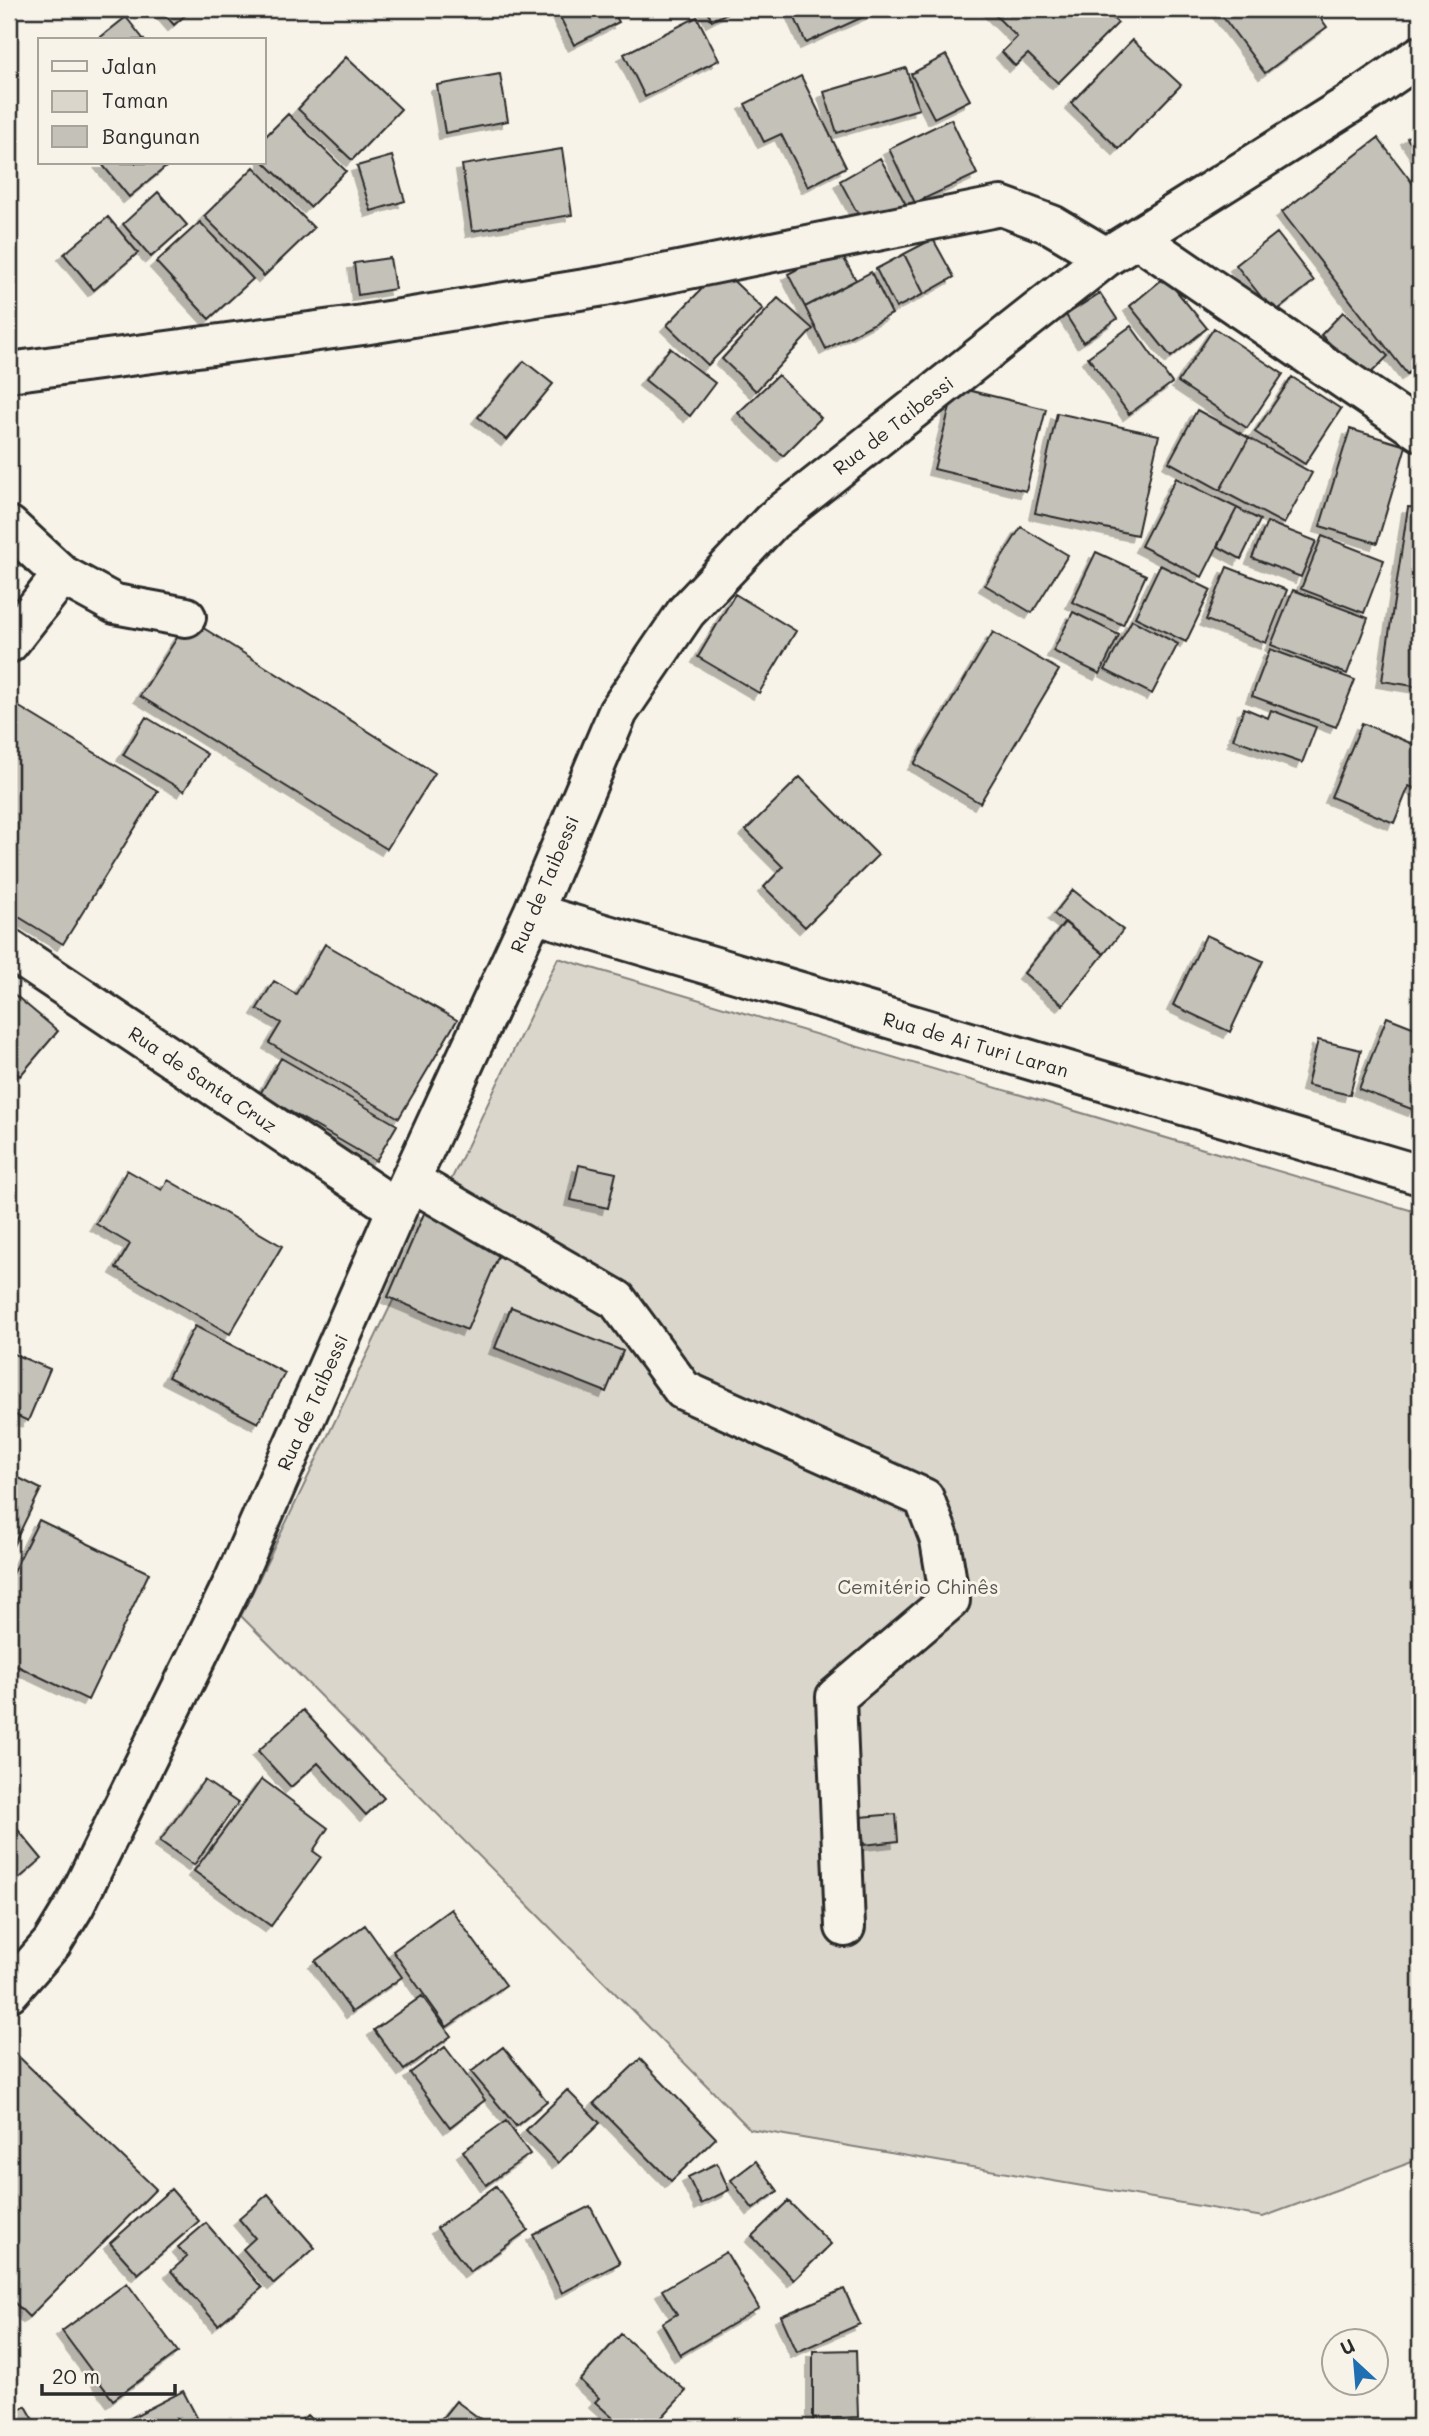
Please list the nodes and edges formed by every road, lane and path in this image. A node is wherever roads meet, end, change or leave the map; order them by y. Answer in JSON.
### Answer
{"nodes":[{"id":1,"x":1420,"y":56,"type":"edge"},
{"id":2,"x":1121,"y":247,"type":"junction"},
{"id":3,"x":9,"y":372,"type":"edge"},
{"id":4,"x":1420,"y":431,"type":"edge"},
{"id":5,"x":9,"y":526,"type":"edge"},
{"id":6,"x":62,"y":575,"type":"junction"},
{"id":7,"x":186,"y":618,"type":"dead end"},
{"id":8,"x":9,"y":643,"type":"edge"},
{"id":9,"x":533,"y":913,"type":"junction"},
{"id":10,"x":9,"y":949,"type":"edge"},
{"id":11,"x":1420,"y":1175,"type":"edge"},
{"id":12,"x":404,"y":1195,"type":"junction"},
{"id":13,"x":845,"y":1927,"type":"dead end"},
{"id":14,"x":9,"y":1992,"type":"edge"}],
"edges":[{"from":1,"to":2,"type":"street","name":"Rua de Taibessi"},
{"from":2,"to":3,"type":"street"},
{"from":2,"to":4,"type":"street"},
{"from":2,"to":9,"type":"street","name":"Rua de Taibessi"},
{"from":5,"to":6,"type":"street"},
{"from":6,"to":7,"type":"street"},
{"from":6,"to":8,"type":"street"},
{"from":9,"to":11,"type":"street","name":"Rua de Ai Turi Laran"},
{"from":9,"to":12,"type":"street","name":"Rua de Taibessi"},
{"from":10,"to":12,"type":"street","name":"Rua de Santa Cruz"},
{"from":12,"to":13,"type":"street","name":"Rua de Santa Cruz"},
{"from":12,"to":14,"type":"street","name":"Rua de Taibessi"}]}
